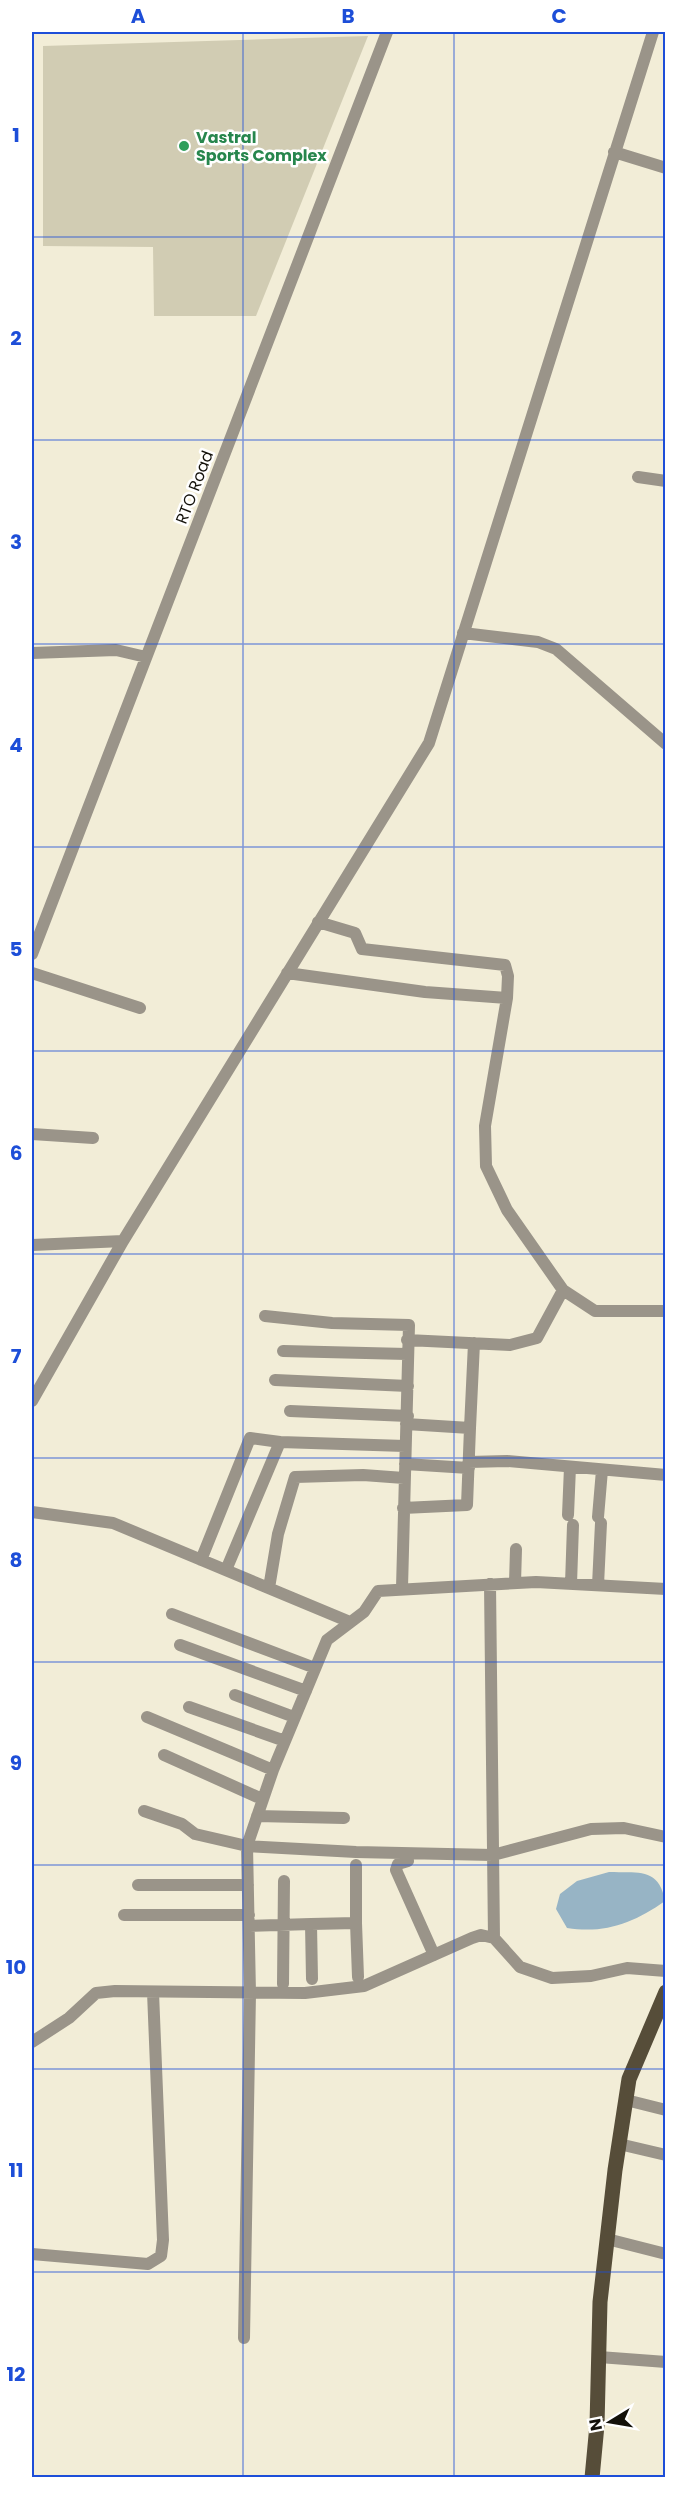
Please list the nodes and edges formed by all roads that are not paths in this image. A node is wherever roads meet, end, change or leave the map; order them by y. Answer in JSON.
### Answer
{"nodes":[{"id":1,"x":387,"y":32,"type":"edge"},
{"id":2,"x":653,"y":32,"type":"edge"},
{"id":3,"x":614,"y":152,"type":"junction"},
{"id":4,"x":666,"y":168,"type":"edge"},
{"id":5,"x":638,"y":477,"type":"dead end"},
{"id":6,"x":666,"y":481,"type":"edge"},
{"id":7,"x":463,"y":633,"type":"junction"},
{"id":8,"x":32,"y":653,"type":"edge"},
{"id":9,"x":146,"y":657,"type":"junction"},
{"id":10,"x":666,"y":744,"type":"edge"},
{"id":11,"x":318,"y":922,"type":"junction"},
{"id":12,"x":32,"y":954,"type":"edge"},
{"id":13,"x":32,"y":973,"type":"edge"},
{"id":14,"x":287,"y":973,"type":"junction"},
{"id":15,"x":507,"y":998,"type":"junction"},
{"id":16,"x":140,"y":1008,"type":"dead end"},
{"id":17,"x":32,"y":1134,"type":"edge"},
{"id":18,"x":93,"y":1138,"type":"dead end"},
{"id":19,"x":123,"y":1241,"type":"junction"},
{"id":20,"x":32,"y":1245,"type":"edge"},
{"id":21,"x":563,"y":1290,"type":"junction"},
{"id":22,"x":666,"y":1311,"type":"edge"},
{"id":23,"x":265,"y":1316,"type":"dead end"},
{"id":24,"x":407,"y":1340,"type":"junction"},
{"id":25,"x":474,"y":1343,"type":"junction"},
{"id":26,"x":283,"y":1351,"type":"dead end"},
{"id":27,"x":407,"y":1354,"type":"junction"},
{"id":28,"x":38,"y":1379,"type":"edge"},
{"id":29,"x":275,"y":1380,"type":"dead end"},
{"id":30,"x":408,"y":1386,"type":"junction"},
{"id":31,"x":32,"y":1401,"type":"edge"},
{"id":32,"x":290,"y":1411,"type":"dead end"},
{"id":33,"x":407,"y":1420,"type":"junction"},
{"id":34,"x":470,"y":1428,"type":"junction"},
{"id":35,"x":280,"y":1442,"type":"junction"},
{"id":36,"x":405,"y":1446,"type":"junction"},
{"id":37,"x":405,"y":1464,"type":"junction"},
{"id":38,"x":469,"y":1465,"type":"junction"},
{"id":39,"x":570,"y":1467,"type":"junction"},
{"id":40,"x":602,"y":1470,"type":"junction"},
{"id":41,"x":666,"y":1475,"type":"edge"},
{"id":42,"x":404,"y":1478,"type":"junction"},
{"id":43,"x":403,"y":1508,"type":"junction"},
{"id":44,"x":32,"y":1512,"type":"edge"},
{"id":45,"x":516,"y":1549,"type":"dead end"},
{"id":46,"x":201,"y":1560,"type":"junction"},
{"id":47,"x":226,"y":1570,"type":"junction"},
{"id":48,"x":515,"y":1583,"type":"junction"},
{"id":49,"x":490,"y":1584,"type":"junction"},
{"id":50,"x":571,"y":1584,"type":"junction"},
{"id":51,"x":598,"y":1585,"type":"junction"},
{"id":52,"x":269,"y":1588,"type":"junction"},
{"id":53,"x":402,"y":1588,"type":"junction"},
{"id":54,"x":666,"y":1589,"type":"edge"},
{"id":55,"x":172,"y":1614,"type":"dead end"},
{"id":56,"x":350,"y":1622,"type":"junction"},
{"id":57,"x":180,"y":1645,"type":"dead end"},
{"id":58,"x":315,"y":1668,"type":"junction"},
{"id":59,"x":306,"y":1691,"type":"junction"},
{"id":60,"x":235,"y":1695,"type":"dead end"},
{"id":61,"x":189,"y":1707,"type":"dead end"},
{"id":62,"x":147,"y":1717,"type":"dead end"},
{"id":63,"x":294,"y":1717,"type":"junction"},
{"id":64,"x":285,"y":1742,"type":"junction"},
{"id":65,"x":164,"y":1755,"type":"dead end"},
{"id":66,"x":273,"y":1770,"type":"junction"},
{"id":67,"x":262,"y":1799,"type":"junction"},
{"id":68,"x":144,"y":1811,"type":"dead end"},
{"id":69,"x":257,"y":1816,"type":"junction"},
{"id":70,"x":344,"y":1818,"type":"dead end"},
{"id":71,"x":666,"y":1837,"type":"edge"},
{"id":72,"x":247,"y":1846,"type":"junction"},
{"id":73,"x":493,"y":1855,"type":"junction"},
{"id":74,"x":408,"y":1861,"type":"dead end"},
{"id":75,"x":356,"y":1865,"type":"dead end"},
{"id":76,"x":284,"y":1881,"type":"dead end"},
{"id":77,"x":138,"y":1885,"type":"dead end"},
{"id":78,"x":248,"y":1885,"type":"junction"},
{"id":79,"x":124,"y":1915,"type":"dead end"},
{"id":80,"x":249,"y":1920,"type":"junction"},
{"id":81,"x":356,"y":1923,"type":"junction"},
{"id":82,"x":311,"y":1924,"type":"junction"},
{"id":83,"x":283,"y":1925,"type":"junction"},
{"id":84,"x":494,"y":1938,"type":"junction"},
{"id":85,"x":434,"y":1955,"type":"junction"},
{"id":86,"x":666,"y":1971,"type":"edge"},
{"id":87,"x":358,"y":1977,"type":"dead end"},
{"id":88,"x":312,"y":1979,"type":"dead end"},
{"id":89,"x":283,"y":1984,"type":"dead end"},
{"id":90,"x":153,"y":1992,"type":"junction"},
{"id":91,"x":666,"y":1992,"type":"edge"},
{"id":92,"x":250,"y":1993,"type":"junction"},
{"id":93,"x":32,"y":2042,"type":"edge"},
{"id":94,"x":626,"y":2100,"type":"junction"},
{"id":95,"x":666,"y":2110,"type":"edge"},
{"id":96,"x":619,"y":2145,"type":"junction"},
{"id":97,"x":666,"y":2155,"type":"edge"},
{"id":98,"x":607,"y":2239,"type":"junction"},
{"id":99,"x":32,"y":2254,"type":"edge"},
{"id":100,"x":666,"y":2254,"type":"edge"},
{"id":101,"x":243,"y":2338,"type":"dead end"},
{"id":102,"x":599,"y":2357,"type":"junction"},
{"id":103,"x":666,"y":2362,"type":"edge"},
{"id":104,"x":592,"y":2478,"type":"edge"}],
"edges":[{"from":1,"to":9,"type":"street","name":"RTO Road"},
{"from":2,"to":3,"type":"street"},
{"from":3,"to":4,"type":"street"},
{"from":3,"to":7,"type":"street"},
{"from":5,"to":6,"type":"street"},
{"from":7,"to":10,"type":"street"},
{"from":7,"to":11,"type":"street"},
{"from":8,"to":9,"type":"street"},
{"from":9,"to":12,"type":"street","name":"RTO Road"},
{"from":11,"to":14,"type":"street"},
{"from":11,"to":15,"type":"street"},
{"from":13,"to":16,"type":"street"},
{"from":14,"to":15,"type":"street"},
{"from":14,"to":19,"type":"street"},
{"from":15,"to":21,"type":"street"},
{"from":17,"to":18,"type":"street"},
{"from":19,"to":20,"type":"street"},
{"from":19,"to":28,"type":"street"},
{"from":21,"to":22,"type":"street"},
{"from":21,"to":25,"type":"street"},
{"from":23,"to":24,"type":"street"},
{"from":24,"to":25,"type":"street"},
{"from":24,"to":27,"type":"street"},
{"from":25,"to":34,"type":"street"},
{"from":26,"to":27,"type":"street"},
{"from":27,"to":30,"type":"street"},
{"from":28,"to":31,"type":"street"},
{"from":29,"to":30,"type":"street"},
{"from":30,"to":33,"type":"street"},
{"from":32,"to":33,"type":"street"},
{"from":33,"to":34,"type":"street"},
{"from":33,"to":36,"type":"street"},
{"from":34,"to":38,"type":"street"},
{"from":35,"to":36,"type":"street"},
{"from":35,"to":46,"type":"street"},
{"from":35,"to":47,"type":"street"},
{"from":36,"to":37,"type":"street"},
{"from":37,"to":38,"type":"street"},
{"from":37,"to":42,"type":"street"},
{"from":38,"to":39,"type":"street"},
{"from":38,"to":43,"type":"street"},
{"from":39,"to":40,"type":"street"},
{"from":39,"to":50,"type":"street"},
{"from":40,"to":41,"type":"street"},
{"from":40,"to":51,"type":"street"},
{"from":42,"to":43,"type":"street"},
{"from":42,"to":52,"type":"street"},
{"from":43,"to":53,"type":"street"},
{"from":44,"to":46,"type":"street"},
{"from":45,"to":48,"type":"street"},
{"from":46,"to":47,"type":"street"},
{"from":47,"to":52,"type":"street"},
{"from":48,"to":49,"type":"street"},
{"from":48,"to":50,"type":"street"},
{"from":49,"to":53,"type":"street"},
{"from":49,"to":73,"type":"street"},
{"from":50,"to":51,"type":"street"},
{"from":51,"to":54,"type":"street"},
{"from":52,"to":56,"type":"street"},
{"from":53,"to":56,"type":"street"},
{"from":55,"to":58,"type":"street"},
{"from":56,"to":58,"type":"street"},
{"from":57,"to":59,"type":"street"},
{"from":58,"to":59,"type":"street"},
{"from":59,"to":63,"type":"street"},
{"from":60,"to":63,"type":"street"},
{"from":61,"to":64,"type":"street"},
{"from":62,"to":66,"type":"street"},
{"from":63,"to":64,"type":"street"},
{"from":64,"to":66,"type":"street"},
{"from":65,"to":67,"type":"street"},
{"from":66,"to":67,"type":"street"},
{"from":67,"to":69,"type":"street"},
{"from":68,"to":72,"type":"street"},
{"from":69,"to":70,"type":"street"},
{"from":69,"to":72,"type":"street"},
{"from":71,"to":73,"type":"street"},
{"from":72,"to":73,"type":"street"},
{"from":72,"to":78,"type":"street"},
{"from":73,"to":84,"type":"street"},
{"from":74,"to":85,"type":"street"},
{"from":75,"to":81,"type":"street"},
{"from":76,"to":83,"type":"street"},
{"from":77,"to":78,"type":"street"},
{"from":78,"to":80,"type":"street"},
{"from":79,"to":80,"type":"street"},
{"from":80,"to":83,"type":"street"},
{"from":80,"to":92,"type":"street"},
{"from":81,"to":82,"type":"street"},
{"from":81,"to":87,"type":"street"},
{"from":82,"to":83,"type":"street"},
{"from":82,"to":88,"type":"street"},
{"from":83,"to":89,"type":"street"},
{"from":84,"to":85,"type":"street"},
{"from":84,"to":86,"type":"street"},
{"from":85,"to":92,"type":"street"},
{"from":90,"to":92,"type":"street"},
{"from":90,"to":93,"type":"street"},
{"from":90,"to":99,"type":"street"},
{"from":91,"to":94,"type":"main road"},
{"from":92,"to":101,"type":"street"},
{"from":94,"to":95,"type":"street"},
{"from":94,"to":96,"type":"main road"},
{"from":96,"to":97,"type":"street"},
{"from":96,"to":98,"type":"main road"},
{"from":98,"to":100,"type":"street"},
{"from":98,"to":102,"type":"main road"},
{"from":102,"to":103,"type":"street"},
{"from":102,"to":104,"type":"main road"}]}
